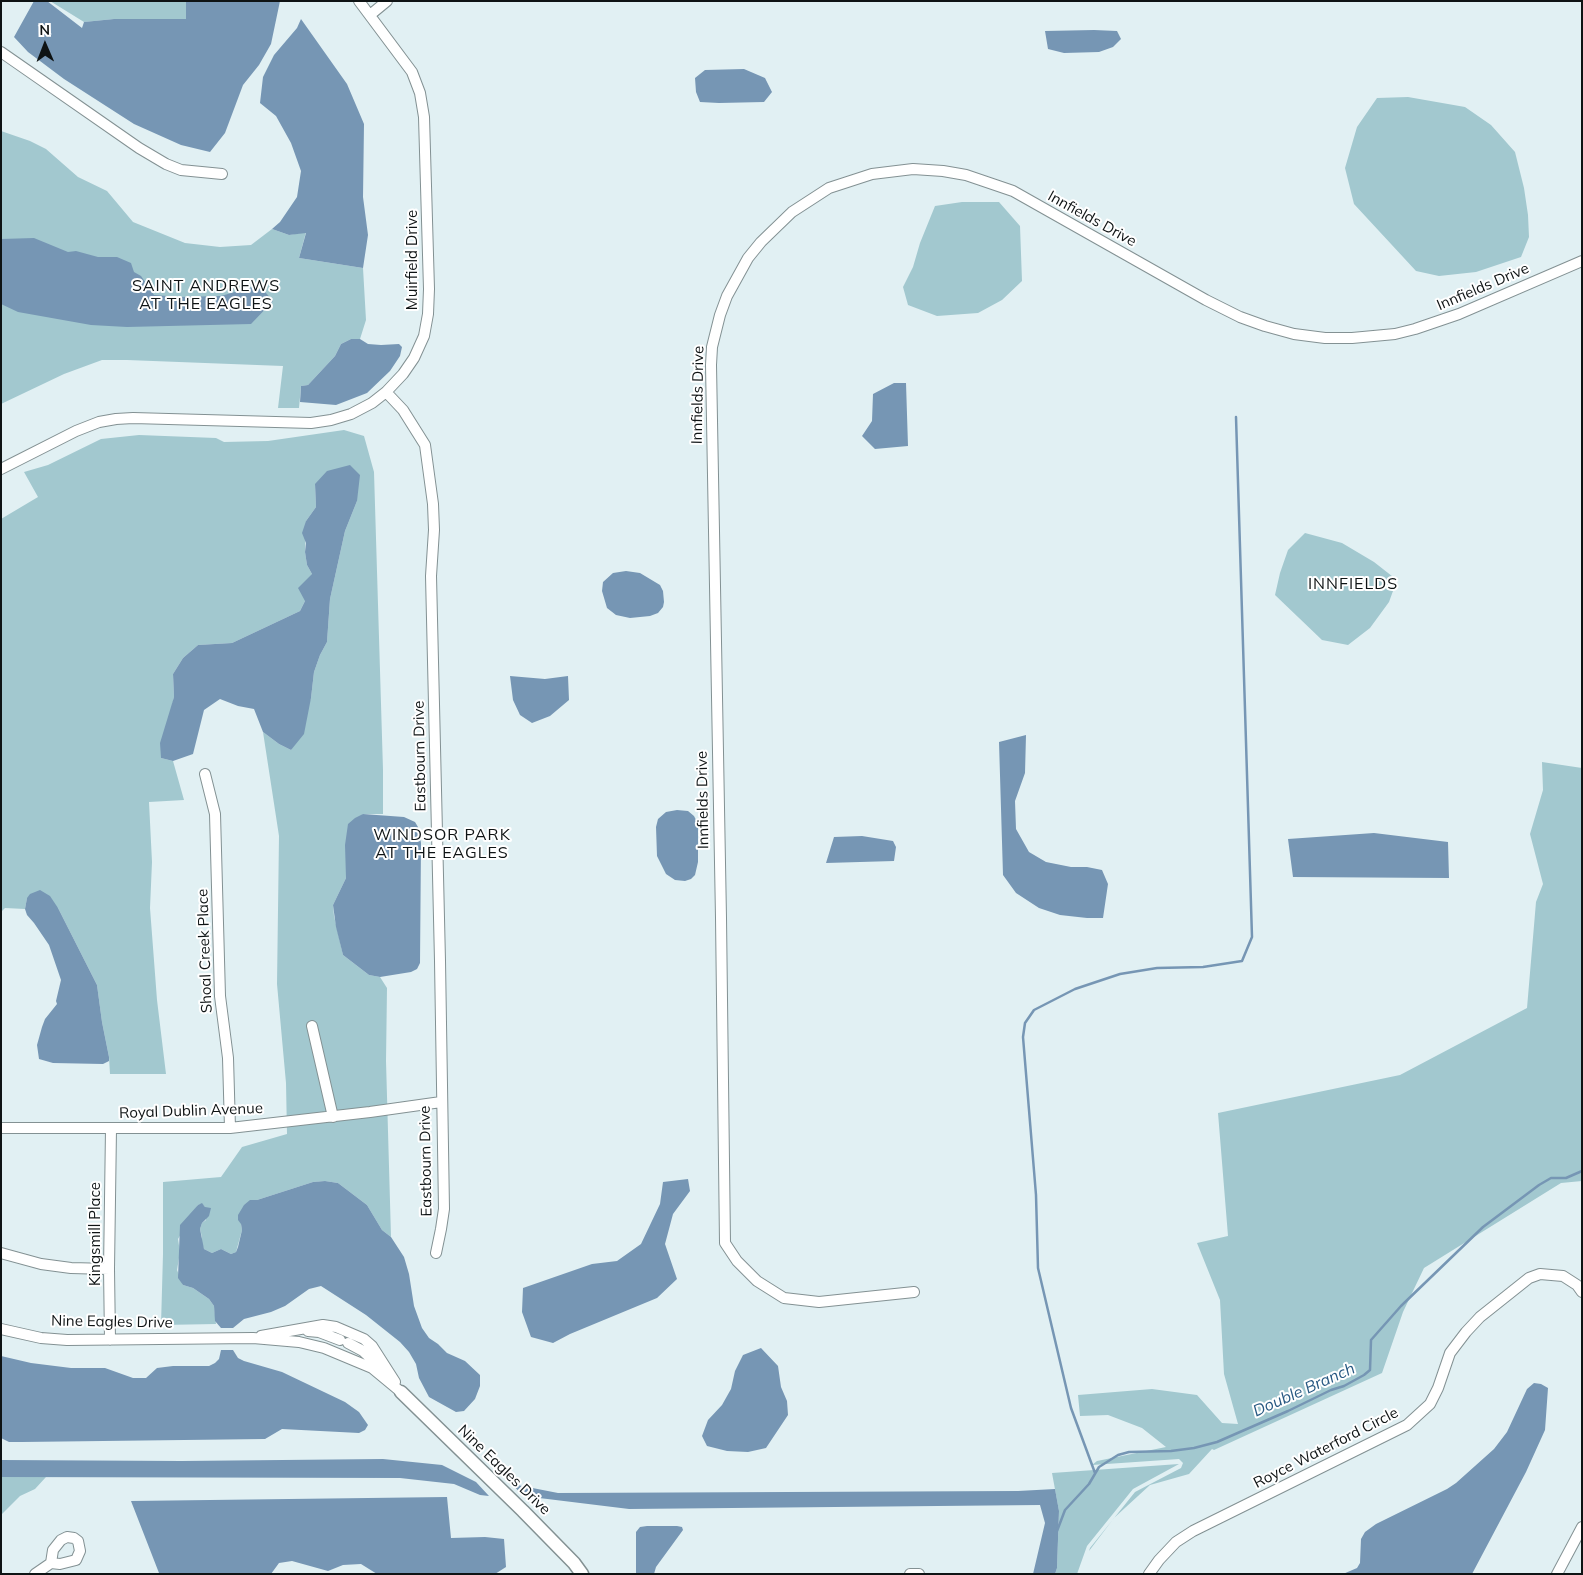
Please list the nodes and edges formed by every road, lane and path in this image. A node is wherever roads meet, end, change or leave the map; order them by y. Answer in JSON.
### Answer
{"nodes":[{"id":1,"x":359,"y":1,"type":"edge"},
{"id":2,"x":387,"y":1,"type":"edge"},
{"id":3,"x":370,"y":15,"type":"junction"},
{"id":4,"x":1,"y":52,"type":"edge"},
{"id":5,"x":222,"y":174,"type":"dead end"},
{"id":6,"x":1582,"y":261,"type":"edge"},
{"id":7,"x":386,"y":392,"type":"junction"},
{"id":8,"x":1,"y":468,"type":"edge"},
{"id":9,"x":205,"y":774,"type":"dead end"},
{"id":10,"x":312,"y":1026,"type":"dead end"},
{"id":11,"x":441,"y":1102,"type":"junction"},
{"id":12,"x":333,"y":1117,"type":"junction"},
{"id":13,"x":1,"y":1128,"type":"edge"},
{"id":14,"x":230,"y":1128,"type":"junction"},
{"id":15,"x":111,"y":1129,"type":"junction"},
{"id":16,"x":1,"y":1253,"type":"edge"},
{"id":17,"x":436,"y":1253,"type":"dead end"},
{"id":18,"x":109,"y":1269,"type":"junction"},
{"id":19,"x":914,"y":1292,"type":"dead end"},
{"id":20,"x":1582,"y":1292,"type":"edge"},
{"id":21,"x":1,"y":1329,"type":"edge"},
{"id":22,"x":297,"y":1329,"type":"junction"},
{"id":23,"x":253,"y":1338,"type":"junction"},
{"id":24,"x":110,"y":1340,"type":"junction"},
{"id":25,"x":401,"y":1392,"type":"junction"},
{"id":26,"x":1582,"y":1527,"type":"edge"},
{"id":27,"x":50,"y":1563,"type":"dead end"},
{"id":28,"x":35,"y":1574,"type":"edge"},
{"id":29,"x":582,"y":1574,"type":"edge"},
{"id":30,"x":910,"y":1574,"type":"edge"},
{"id":31,"x":919,"y":1574,"type":"edge"},
{"id":32,"x":1149,"y":1574,"type":"edge"},
{"id":33,"x":1557,"y":1574,"type":"edge"}],
"edges":[{"from":1,"to":3,"type":"street","name":"Muirfield Drive"},
{"from":2,"to":3,"type":"street"},
{"from":3,"to":7,"type":"street","name":"Muirfield Drive"},
{"from":4,"to":5,"type":"street"},
{"from":6,"to":19,"type":"street","name":"Innfields Drive"},
{"from":7,"to":8,"type":"street","name":"Muirfield Drive"},
{"from":7,"to":11,"type":"street","name":"Eastbourn Drive"},
{"from":9,"to":14,"type":"street","name":"Shoal Creek Place"},
{"from":10,"to":12,"type":"street"},
{"from":11,"to":12,"type":"street","name":"Royal Dublin Avenue"},
{"from":11,"to":17,"type":"street","name":"Eastbourn Drive"},
{"from":12,"to":14,"type":"street","name":"Royal Dublin Avenue"},
{"from":13,"to":15,"type":"street","name":"Royal Dublin Avenue"},
{"from":14,"to":15,"type":"street","name":"Royal Dublin Avenue"},
{"from":15,"to":18,"type":"street","name":"Kingsmill Place"},
{"from":16,"to":18,"type":"street"},
{"from":18,"to":24,"type":"street","name":"Kingsmill Place"},
{"from":20,"to":32,"type":"street","name":"Royce Waterford Circle"},
{"from":21,"to":24,"type":"street","name":"Nine Eagles Drive"},
{"from":22,"to":23,"type":"street","name":"Nine Eagles Drive"},
{"from":22,"to":25,"type":"street","name":"Nine Eagles Drive"},
{"from":22,"to":25,"type":"street","name":"Nine Eagles Drive"},
{"from":23,"to":24,"type":"street","name":"Nine Eagles Drive"},
{"from":23,"to":25,"type":"street","name":"Nine Eagles Drive"},
{"from":25,"to":29,"type":"street","name":"Nine Eagles Drive"},
{"from":26,"to":33,"type":"street"},
{"from":27,"to":28,"type":"street"},
{"from":30,"to":31,"type":"street"}]}
